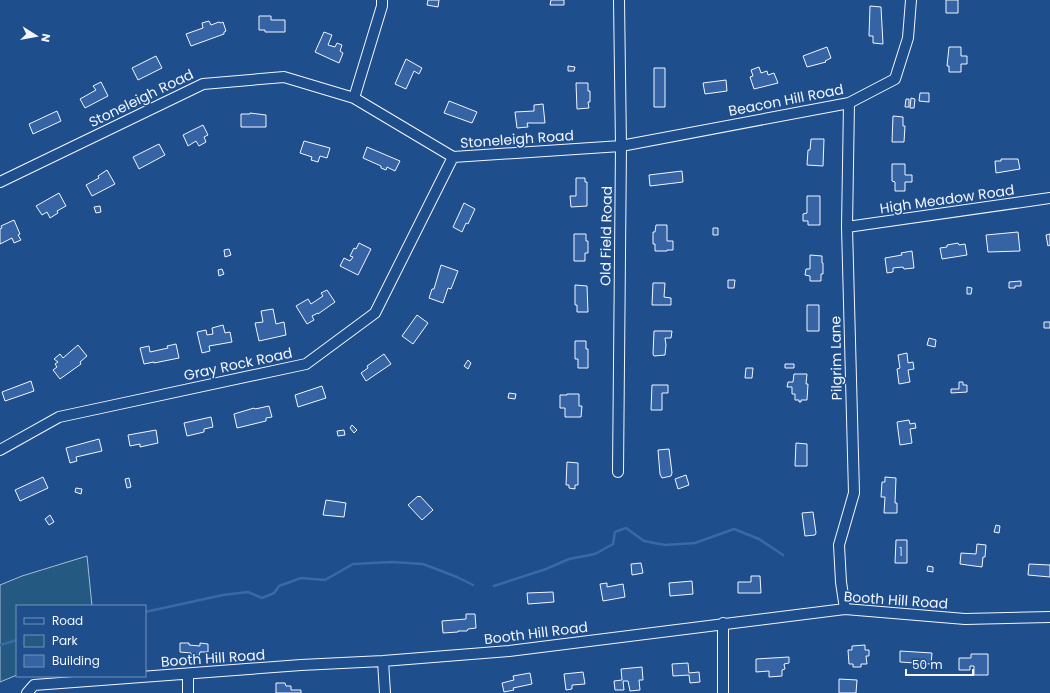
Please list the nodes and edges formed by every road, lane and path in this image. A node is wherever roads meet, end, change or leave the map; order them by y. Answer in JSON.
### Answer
{"nodes":[{"id":1,"x":382,"y":0,"type":"edge"},
{"id":2,"x":619,"y":0,"type":"edge"},
{"id":3,"x":911,"y":0,"type":"edge"},
{"id":4,"x":354,"y":98,"type":"junction"},
{"id":5,"x":849,"y":103,"type":"junction"},
{"id":6,"x":621,"y":146,"type":"junction"},
{"id":7,"x":453,"y":157,"type":"junction"},
{"id":8,"x":0,"y":182,"type":"edge"},
{"id":9,"x":1050,"y":198,"type":"edge"},
{"id":10,"x":847,"y":227,"type":"junction"},
{"id":11,"x":0,"y":450,"type":"edge"},
{"id":12,"x":618,"y":472,"type":"dead end"},
{"id":13,"x":845,"y":609,"type":"junction"},
{"id":14,"x":1050,"y":617,"type":"edge"},
{"id":15,"x":723,"y":623,"type":"junction"},
{"id":16,"x":383,"y":661,"type":"junction"},
{"id":17,"x":188,"y":674,"type":"junction"},
{"id":18,"x":27,"y":693,"type":"edge"},
{"id":19,"x":188,"y":693,"type":"edge"},
{"id":20,"x":385,"y":693,"type":"edge"},
{"id":21,"x":723,"y":693,"type":"edge"}],
"edges":[{"from":1,"to":4,"type":"street"},
{"from":2,"to":6,"type":"street","name":"Old Field Road"},
{"from":3,"to":5,"type":"street","name":"Beacon Hill Road"},
{"from":4,"to":7,"type":"street","name":"Stoneleigh Road"},
{"from":4,"to":8,"type":"street","name":"Stoneleigh Road"},
{"from":5,"to":6,"type":"street","name":"Beacon Hill Road"},
{"from":5,"to":10,"type":"street","name":"Pilgrim Lane"},
{"from":6,"to":7,"type":"street","name":"Stoneleigh Road"},
{"from":6,"to":12,"type":"street","name":"Old Field Road"},
{"from":7,"to":11,"type":"street","name":"Gray Rock Road"},
{"from":9,"to":10,"type":"street","name":"High Meadow Road"},
{"from":10,"to":13,"type":"street","name":"Pilgrim Lane"},
{"from":13,"to":14,"type":"street","name":"Booth Hill Road"},
{"from":13,"to":15,"type":"street","name":"Booth Hill Road"},
{"from":15,"to":16,"type":"street","name":"Booth Hill Road"},
{"from":15,"to":21,"type":"street"},
{"from":16,"to":17,"type":"street","name":"Booth Hill Road"},
{"from":16,"to":20,"type":"street"},
{"from":17,"to":18,"type":"street","name":"Booth Hill Road"},
{"from":17,"to":19,"type":"street"}]}
